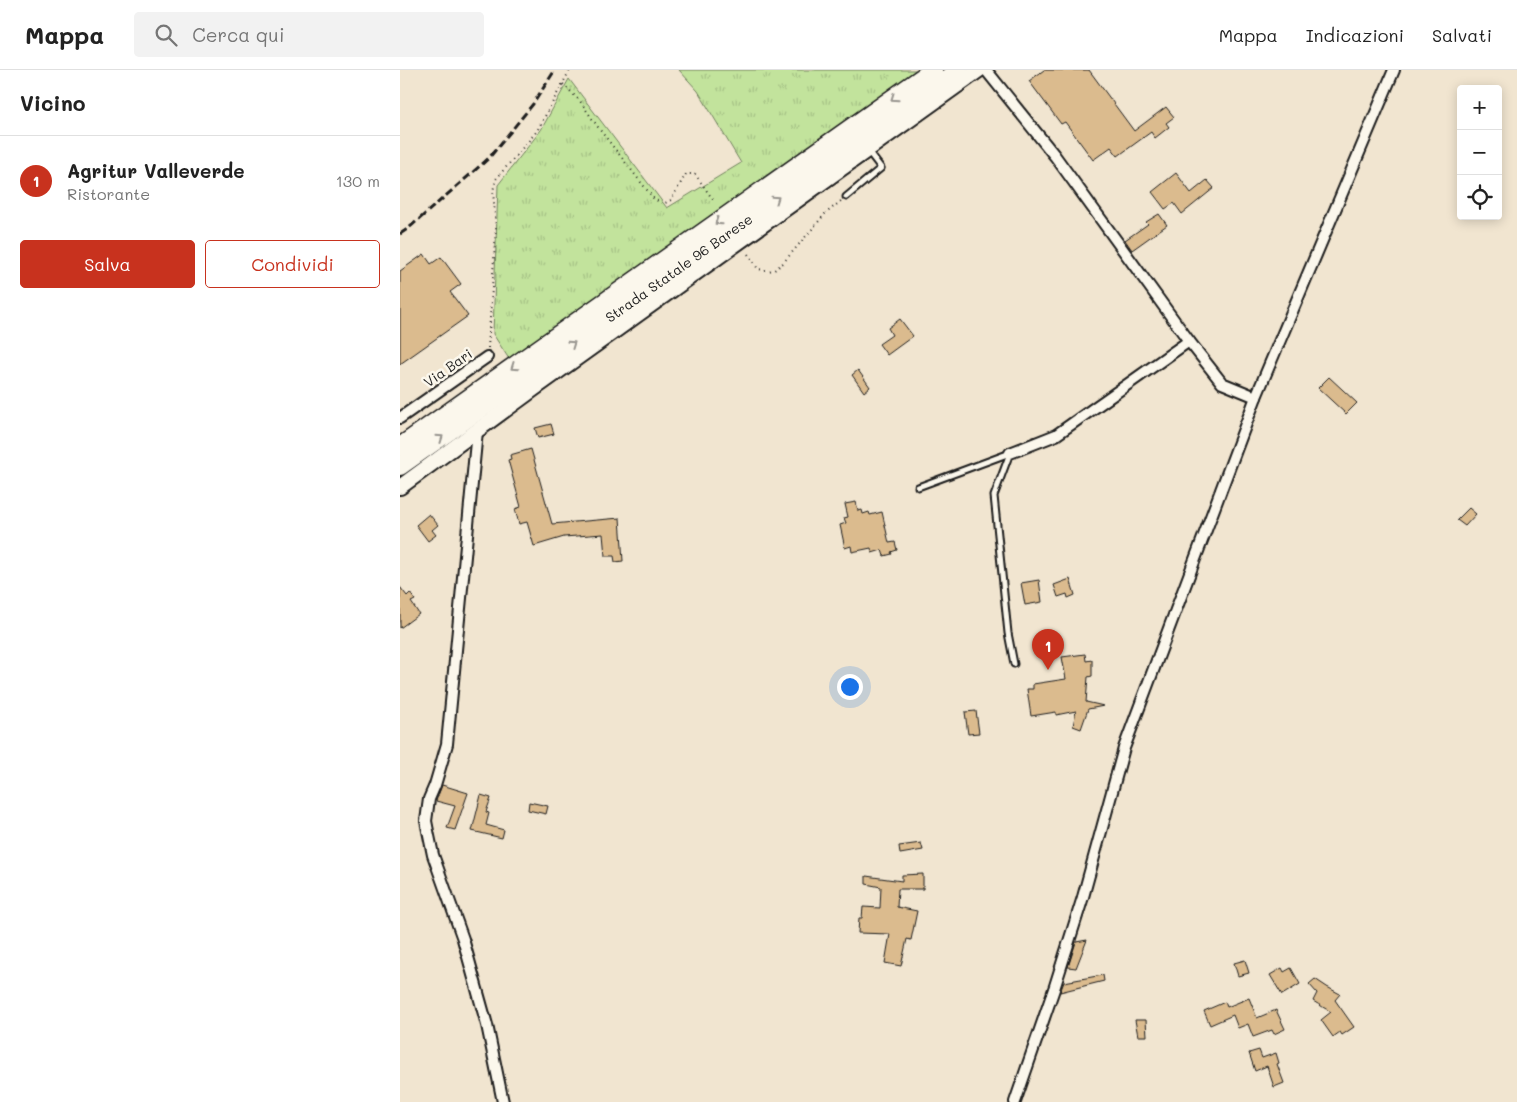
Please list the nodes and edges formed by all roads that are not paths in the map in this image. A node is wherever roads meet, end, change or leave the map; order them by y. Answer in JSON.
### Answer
{"nodes":[{"id":1,"x":933,"y":70,"type":"edge"},
{"id":2,"x":959,"y":70,"type":"edge"},
{"id":3,"x":979,"y":70,"type":"edge"},
{"id":4,"x":986,"y":70,"type":"edge"},
{"id":5,"x":1394,"y":70,"type":"edge"},
{"id":6,"x":867,"y":151,"type":"junction"},
{"id":7,"x":846,"y":197,"type":"road end"},
{"id":8,"x":1189,"y":341,"type":"junction"},
{"id":9,"x":487,"y":357,"type":"road end"},
{"id":10,"x":1256,"y":397,"type":"junction"},
{"id":11,"x":400,"y":418,"type":"edge"},
{"id":12,"x":477,"y":431,"type":"junction"},
{"id":13,"x":400,"y":447,"type":"edge"},
{"id":14,"x":1010,"y":453,"type":"junction"},
{"id":15,"x":400,"y":466,"type":"edge"},
{"id":16,"x":918,"y":487,"type":"dead end"},
{"id":17,"x":400,"y":488,"type":"edge"},
{"id":18,"x":1014,"y":664,"type":"dead end"},
{"id":19,"x":503,"y":1102,"type":"edge"},
{"id":20,"x":1015,"y":1102,"type":"edge"}],
"edges":[{"from":1,"to":13,"type":"highway","name":"Strada Statale 96 Barese","one_way":true},
{"from":15,"to":2,"type":"highway","name":"Strada Statale 96 Barese","one_way":true},
{"from":3,"to":6,"type":"street"},
{"from":4,"to":8,"type":"street"},
{"from":5,"to":10,"type":"street"},
{"from":6,"to":7,"type":"lane"},
{"from":6,"to":12,"type":"street"},
{"from":8,"to":10,"type":"street"},
{"from":8,"to":14,"type":"street"},
{"from":9,"to":11,"type":"street","name":"Via Bari"},
{"from":10,"to":20,"type":"street"},
{"from":12,"to":17,"type":"street"},
{"from":12,"to":19,"type":"street"},
{"from":14,"to":16,"type":"lane"},
{"from":14,"to":18,"type":"lane"}]}
